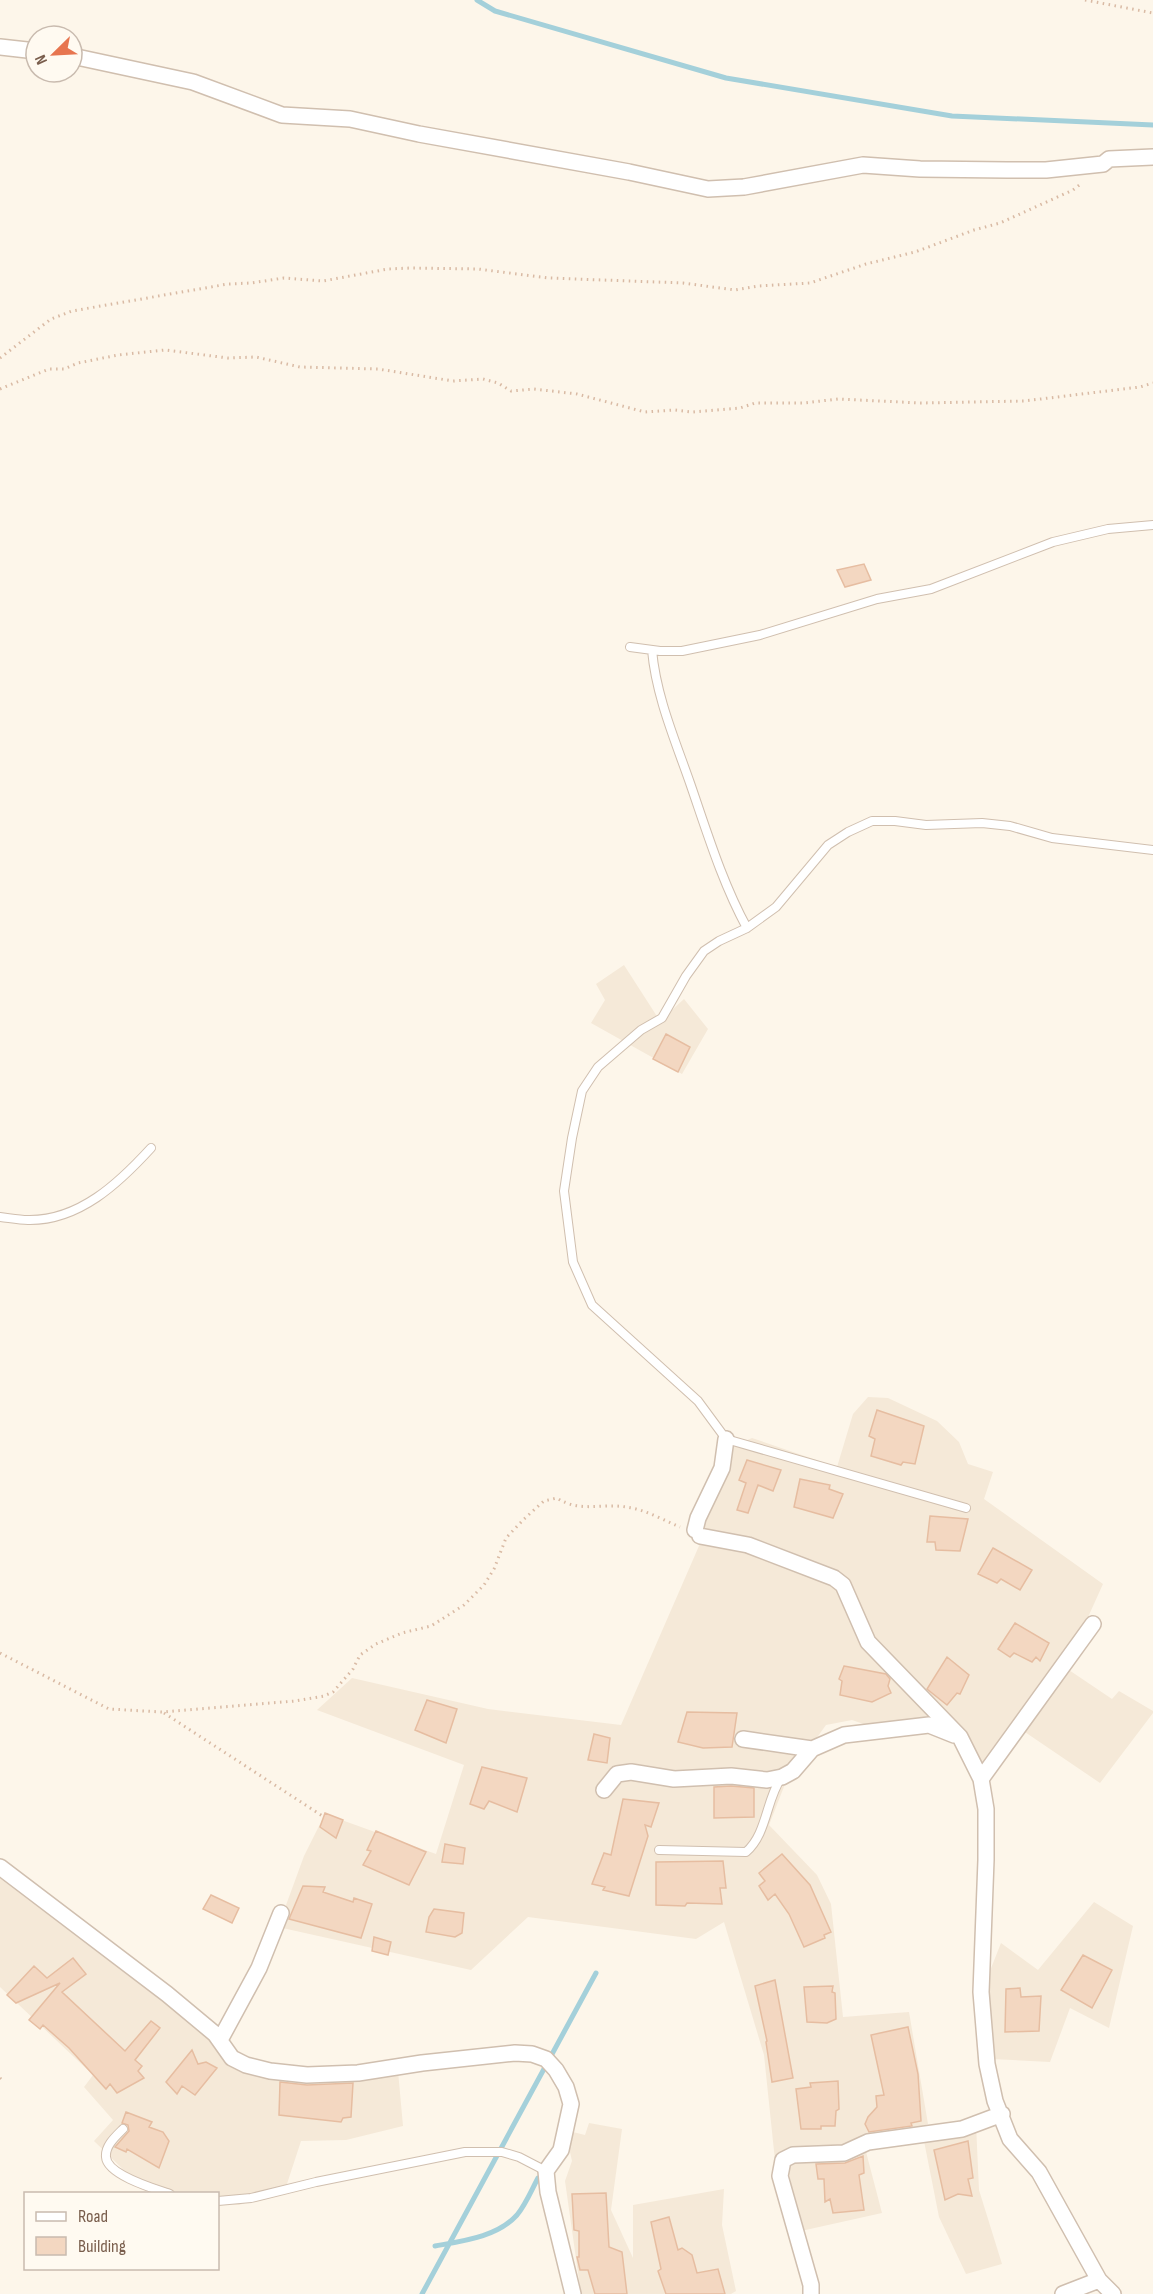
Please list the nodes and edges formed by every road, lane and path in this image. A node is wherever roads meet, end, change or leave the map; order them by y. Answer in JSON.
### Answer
{"nodes":[{"id":1,"x":1085,"y":0,"type":"edge"},
{"id":2,"x":1153,"y":13,"type":"edge"},
{"id":3,"x":0,"y":47,"type":"edge"},
{"id":4,"x":24,"y":50,"type":"edge"},
{"id":5,"x":84,"y":59,"type":"edge"},
{"id":6,"x":1153,"y":158,"type":"edge"},
{"id":7,"x":1103,"y":164,"type":"junction"},
{"id":8,"x":0,"y":358,"type":"edge"},
{"id":9,"x":1153,"y":382,"type":"edge"},
{"id":10,"x":0,"y":389,"type":"edge"},
{"id":11,"x":1153,"y":525,"type":"edge"},
{"id":12,"x":630,"y":647,"type":"dead end"},
{"id":13,"x":652,"y":650,"type":"junction"},
{"id":14,"x":1153,"y":850,"type":"edge"},
{"id":15,"x":747,"y":928,"type":"junction"},
{"id":16,"x":150,"y":1148,"type":"dead end"},
{"id":17,"x":0,"y":1217,"type":"edge"},
{"id":18,"x":726,"y":1439,"type":"junction"},
{"id":19,"x":966,"y":1508,"type":"dead end"},
{"id":20,"x":697,"y":1533,"type":"junction"},
{"id":21,"x":1093,"y":1624,"type":"dead end"},
{"id":22,"x":0,"y":1653,"type":"edge"},
{"id":23,"x":162,"y":1712,"type":"junction"},
{"id":24,"x":960,"y":1737,"type":"junction"},
{"id":25,"x":743,"y":1739,"type":"dead end"},
{"id":26,"x":812,"y":1749,"type":"junction"},
{"id":27,"x":782,"y":1777,"type":"junction"},
{"id":28,"x":981,"y":1779,"type":"junction"},
{"id":29,"x":604,"y":1790,"type":"dead end"},
{"id":30,"x":324,"y":1817,"type":"dead end"},
{"id":31,"x":659,"y":1850,"type":"dead end"},
{"id":32,"x":0,"y":1867,"type":"edge"},
{"id":33,"x":281,"y":1913,"type":"dead end"},
{"id":34,"x":220,"y":2040,"type":"junction"},
{"id":35,"x":1002,"y":2114,"type":"junction"},
{"id":36,"x":123,"y":2130,"type":"dead end"},
{"id":37,"x":546,"y":2171,"type":"junction"},
{"id":38,"x":167,"y":2192,"type":"edge"},
{"id":39,"x":219,"y":2200,"type":"edge"},
{"id":40,"x":1099,"y":2280,"type":"junction"},
{"id":41,"x":573,"y":2294,"type":"edge"},
{"id":42,"x":811,"y":2294,"type":"edge"},
{"id":43,"x":1063,"y":2294,"type":"edge"},
{"id":44,"x":1113,"y":2294,"type":"edge"}],
"edges":[{"from":1,"to":2,"type":"path"},
{"from":3,"to":4,"type":"street"},
{"from":5,"to":7,"type":"street"},
{"from":6,"to":7,"type":"street"},
{"from":7,"to":8,"type":"path"},
{"from":9,"to":10,"type":"path"},
{"from":11,"to":13,"type":"lane"},
{"from":12,"to":13,"type":"lane"},
{"from":13,"to":15,"type":"lane"},
{"from":14,"to":15,"type":"lane"},
{"from":15,"to":18,"type":"lane"},
{"from":16,"to":17,"type":"lane"},
{"from":18,"to":19,"type":"lane"},
{"from":18,"to":20,"type":"street"},
{"from":20,"to":23,"type":"path"},
{"from":20,"to":24,"type":"street"},
{"from":21,"to":28,"type":"street"},
{"from":22,"to":23,"type":"path"},
{"from":23,"to":30,"type":"path"},
{"from":24,"to":26,"type":"street"},
{"from":24,"to":28,"type":"street"},
{"from":25,"to":26,"type":"street"},
{"from":26,"to":27,"type":"street"},
{"from":27,"to":29,"type":"street"},
{"from":27,"to":31,"type":"lane"},
{"from":28,"to":35,"type":"street"},
{"from":32,"to":34,"type":"street"},
{"from":33,"to":34,"type":"street"},
{"from":34,"to":37,"type":"street"},
{"from":35,"to":40,"type":"street"},
{"from":35,"to":42,"type":"street"},
{"from":36,"to":38,"type":"lane"},
{"from":37,"to":39,"type":"lane"},
{"from":37,"to":41,"type":"street"},
{"from":40,"to":43,"type":"street"},
{"from":40,"to":44,"type":"street"}]}
